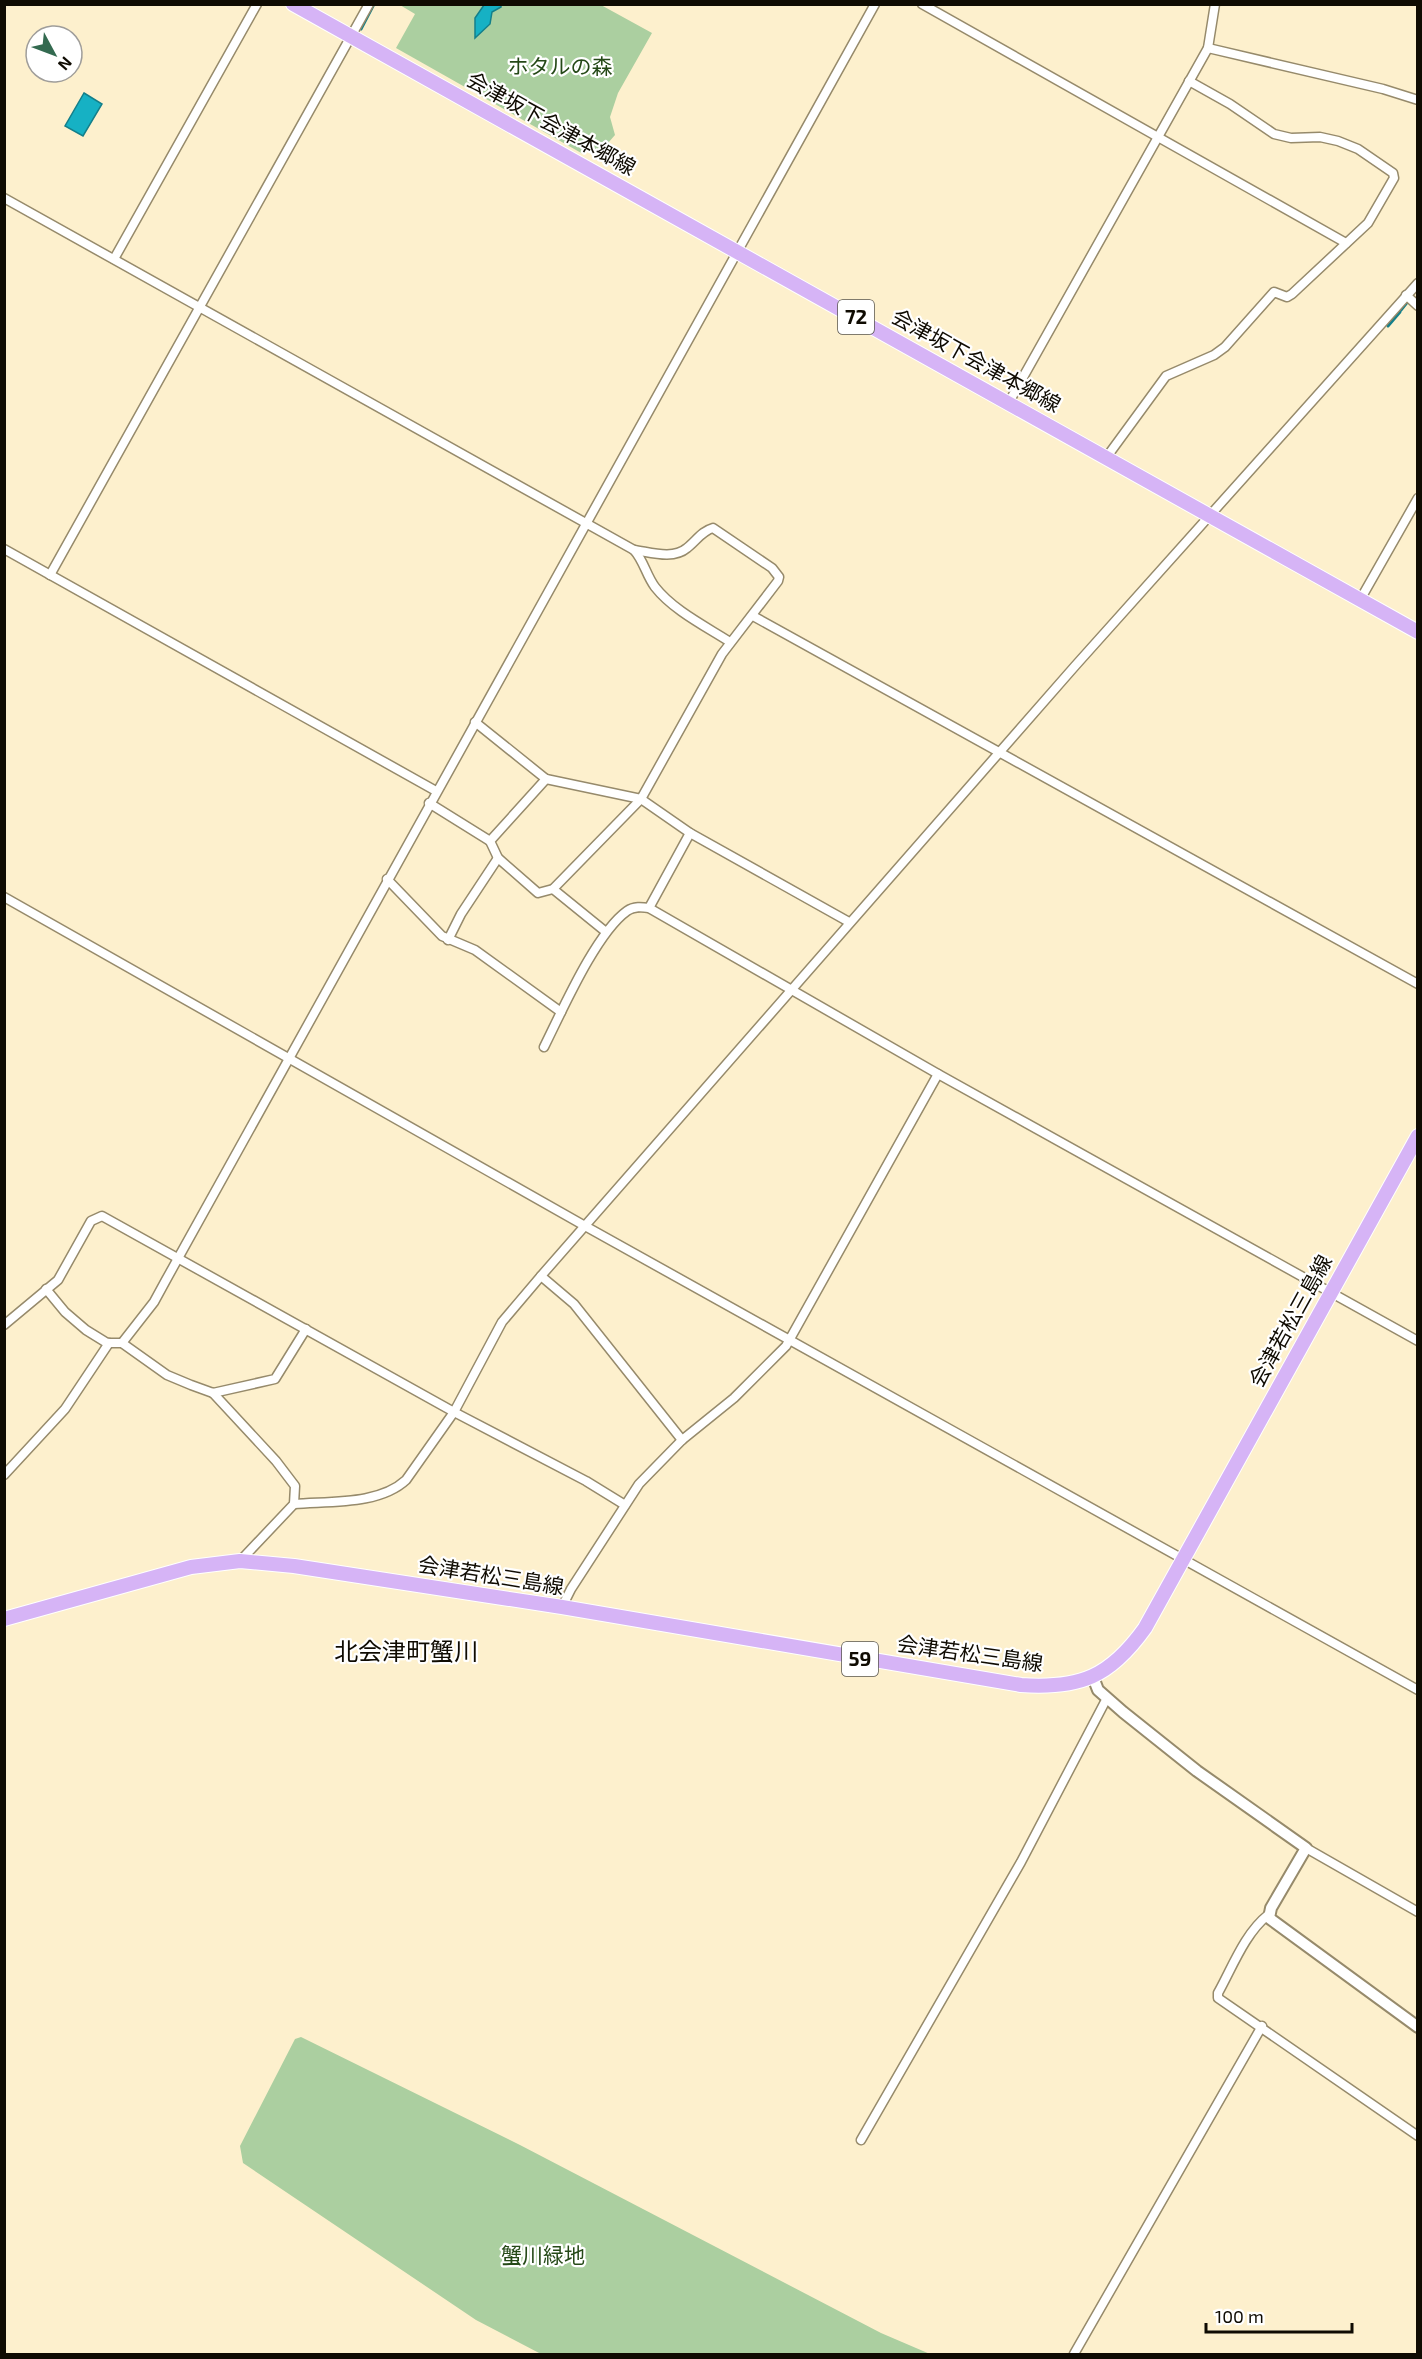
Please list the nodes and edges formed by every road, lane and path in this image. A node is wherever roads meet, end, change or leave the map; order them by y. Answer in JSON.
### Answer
{"nodes":[{"id":1,"x":257,"y":4,"type":"edge"},
{"id":2,"x":293,"y":4,"type":"edge"},
{"id":3,"x":369,"y":4,"type":"edge"},
{"id":4,"x":875,"y":4,"type":"edge"},
{"id":5,"x":922,"y":4,"type":"edge"},
{"id":6,"x":1215,"y":4,"type":"edge"},
{"id":7,"x":350,"y":38,"type":"junction"},
{"id":8,"x":1208,"y":48,"type":"junction"},
{"id":9,"x":1189,"y":81,"type":"junction"},
{"id":10,"x":1418,"y":100,"type":"edge"},
{"id":11,"x":1159,"y":137,"type":"junction"},
{"id":12,"x":4,"y":198,"type":"edge"},
{"id":13,"x":1346,"y":243,"type":"junction"},
{"id":14,"x":738,"y":251,"type":"junction"},
{"id":15,"x":114,"y":259,"type":"junction"},
{"id":16,"x":1418,"y":283,"type":"edge"},
{"id":17,"x":1407,"y":295,"type":"junction"},
{"id":18,"x":200,"y":306,"type":"junction"},
{"id":19,"x":1418,"y":306,"type":"edge"},
{"id":20,"x":1008,"y":404,"type":"junction"},
{"id":21,"x":1106,"y":458,"type":"junction"},
{"id":22,"x":1418,"y":498,"type":"edge"},
{"id":23,"x":1208,"y":516,"type":"junction"},
{"id":24,"x":586,"y":522,"type":"junction"},
{"id":25,"x":4,"y":549,"type":"edge"},
{"id":26,"x":634,"y":550,"type":"junction"},
{"id":27,"x":50,"y":575,"type":"junction"},
{"id":28,"x":1360,"y":600,"type":"junction"},
{"id":29,"x":753,"y":616,"type":"junction"},
{"id":30,"x":1418,"y":632,"type":"edge"},
{"id":31,"x":730,"y":642,"type":"junction"},
{"id":32,"x":475,"y":722,"type":"junction"},
{"id":33,"x":999,"y":752,"type":"junction"},
{"id":34,"x":546,"y":778,"type":"junction"},
{"id":35,"x":436,"y":790,"type":"junction"},
{"id":36,"x":640,"y":799,"type":"junction"},
{"id":37,"x":429,"y":803,"type":"junction"},
{"id":38,"x":690,"y":833,"type":"junction"},
{"id":39,"x":490,"y":841,"type":"junction"},
{"id":40,"x":498,"y":858,"type":"junction"},
{"id":41,"x":387,"y":879,"type":"junction"},
{"id":42,"x":553,"y":889,"type":"junction"},
{"id":43,"x":4,"y":897,"type":"edge"},
{"id":44,"x":649,"y":908,"type":"junction"},
{"id":45,"x":849,"y":922,"type":"junction"},
{"id":46,"x":606,"y":932,"type":"junction"},
{"id":47,"x":448,"y":940,"type":"junction"},
{"id":48,"x":1418,"y":984,"type":"edge"},
{"id":49,"x":791,"y":989,"type":"junction"},
{"id":50,"x":561,"y":1012,"type":"junction"},
{"id":51,"x":544,"y":1047,"type":"dead end"},
{"id":52,"x":287,"y":1058,"type":"junction"},
{"id":53,"x":938,"y":1074,"type":"junction"},
{"id":54,"x":1418,"y":1136,"type":"edge"},
{"id":55,"x":585,"y":1226,"type":"junction"},
{"id":56,"x":178,"y":1257,"type":"junction"},
{"id":57,"x":541,"y":1276,"type":"junction"},
{"id":58,"x":46,"y":1290,"type":"junction"},
{"id":59,"x":1331,"y":1293,"type":"junction"},
{"id":60,"x":4,"y":1325,"type":"edge"},
{"id":61,"x":306,"y":1329,"type":"junction"},
{"id":62,"x":791,"y":1339,"type":"junction"},
{"id":63,"x":1418,"y":1341,"type":"edge"},
{"id":64,"x":110,"y":1343,"type":"junction"},
{"id":65,"x":122,"y":1343,"type":"junction"},
{"id":66,"x":213,"y":1393,"type":"junction"},
{"id":67,"x":454,"y":1412,"type":"junction"},
{"id":68,"x":682,"y":1440,"type":"junction"},
{"id":69,"x":4,"y":1475,"type":"edge"},
{"id":70,"x":294,"y":1504,"type":"junction"},
{"id":71,"x":624,"y":1504,"type":"junction"},
{"id":72,"x":1182,"y":1560,"type":"junction"},
{"id":73,"x":240,"y":1561,"type":"junction"},
{"id":74,"x":562,"y":1607,"type":"junction"},
{"id":75,"x":4,"y":1619,"type":"edge"},
{"id":76,"x":1093,"y":1677,"type":"junction"},
{"id":77,"x":1418,"y":1690,"type":"edge"},
{"id":78,"x":1107,"y":1698,"type":"junction"},
{"id":79,"x":1306,"y":1848,"type":"junction"},
{"id":80,"x":1418,"y":1912,"type":"edge"},
{"id":81,"x":1268,"y":1915,"type":"junction"},
{"id":82,"x":1262,"y":2026,"type":"junction"},
{"id":83,"x":1418,"y":2027,"type":"edge"},
{"id":84,"x":1418,"y":2136,"type":"edge"},
{"id":85,"x":861,"y":2140,"type":"dead end"},
{"id":86,"x":1074,"y":2355,"type":"edge"}],
"edges":[{"from":1,"to":15,"type":"street"},
{"from":2,"to":7,"type":"main road","name":"会津坂下会津本郷線","number":"72"},
{"from":3,"to":7,"type":"street"},
{"from":4,"to":14,"type":"street"},
{"from":5,"to":11,"type":"street"},
{"from":6,"to":8,"type":"street"},
{"from":7,"to":14,"type":"main road","name":"会津坂下会津本郷線","number":"72"},
{"from":7,"to":18,"type":"street"},
{"from":8,"to":9,"type":"street"},
{"from":8,"to":10,"type":"street"},
{"from":9,"to":11,"type":"street"},
{"from":9,"to":13,"type":"street"},
{"from":11,"to":13,"type":"street"},
{"from":11,"to":20,"type":"street"},
{"from":12,"to":15,"type":"street"},
{"from":13,"to":21,"type":"street"},
{"from":14,"to":20,"type":"main road","name":"会津坂下会津本郷線","number":"72"},
{"from":14,"to":24,"type":"street"},
{"from":15,"to":18,"type":"street"},
{"from":16,"to":17,"type":"street"},
{"from":17,"to":19,"type":"street"},
{"from":17,"to":23,"type":"street"},
{"from":18,"to":24,"type":"street"},
{"from":18,"to":27,"type":"street"},
{"from":20,"to":21,"type":"main road","name":"会津坂下会津本郷線","number":"72"},
{"from":21,"to":23,"type":"main road","name":"会津坂下会津本郷線","number":"72"},
{"from":22,"to":28,"type":"street"},
{"from":23,"to":28,"type":"main road","name":"会津坂下会津本郷線","number":"72"},
{"from":23,"to":33,"type":"street"},
{"from":24,"to":26,"type":"street"},
{"from":24,"to":32,"type":"street"},
{"from":25,"to":27,"type":"street"},
{"from":26,"to":29,"type":"street"},
{"from":26,"to":31,"type":"street"},
{"from":27,"to":35,"type":"street"},
{"from":28,"to":30,"type":"main road","name":"会津坂下会津本郷線","number":"72"},
{"from":29,"to":31,"type":"street"},
{"from":29,"to":33,"type":"street"},
{"from":31,"to":36,"type":"street"},
{"from":32,"to":34,"type":"street"},
{"from":32,"to":35,"type":"street"},
{"from":33,"to":45,"type":"street"},
{"from":33,"to":48,"type":"street"},
{"from":34,"to":36,"type":"street"},
{"from":34,"to":39,"type":"street"},
{"from":35,"to":37,"type":"street"},
{"from":36,"to":38,"type":"street"},
{"from":36,"to":42,"type":"street"},
{"from":37,"to":39,"type":"street"},
{"from":37,"to":41,"type":"street"},
{"from":38,"to":44,"type":"street"},
{"from":38,"to":45,"type":"street"},
{"from":39,"to":40,"type":"street"},
{"from":40,"to":42,"type":"street"},
{"from":40,"to":47,"type":"street"},
{"from":41,"to":47,"type":"street"},
{"from":41,"to":52,"type":"street"},
{"from":42,"to":46,"type":"street"},
{"from":43,"to":52,"type":"street"},
{"from":44,"to":46,"type":"street"},
{"from":44,"to":49,"type":"street"},
{"from":45,"to":49,"type":"street"},
{"from":46,"to":50,"type":"street"},
{"from":47,"to":50,"type":"street"},
{"from":49,"to":53,"type":"street"},
{"from":49,"to":55,"type":"street"},
{"from":50,"to":51,"type":"street"},
{"from":52,"to":55,"type":"street"},
{"from":52,"to":56,"type":"street"},
{"from":53,"to":59,"type":"street"},
{"from":53,"to":62,"type":"street"},
{"from":54,"to":59,"type":"main road","name":"会津若松三島線","number":"59"},
{"from":55,"to":57,"type":"street"},
{"from":55,"to":62,"type":"street"},
{"from":56,"to":58,"type":"street"},
{"from":56,"to":61,"type":"street"},
{"from":56,"to":65,"type":"street"},
{"from":57,"to":67,"type":"street"},
{"from":57,"to":68,"type":"street"},
{"from":58,"to":60,"type":"street"},
{"from":58,"to":64,"type":"street"},
{"from":59,"to":63,"type":"street"},
{"from":59,"to":72,"type":"main road","name":"会津若松三島線","number":"59"},
{"from":61,"to":66,"type":"street"},
{"from":61,"to":67,"type":"street"},
{"from":62,"to":68,"type":"street"},
{"from":62,"to":72,"type":"street"},
{"from":64,"to":65,"type":"street"},
{"from":64,"to":69,"type":"street"},
{"from":65,"to":66,"type":"street"},
{"from":66,"to":70,"type":"street"},
{"from":67,"to":70,"type":"street"},
{"from":67,"to":71,"type":"street"},
{"from":68,"to":71,"type":"street"},
{"from":70,"to":73,"type":"street"},
{"from":71,"to":74,"type":"street"},
{"from":72,"to":76,"type":"main road","name":"会津若松三島線","number":"59"},
{"from":72,"to":77,"type":"street"},
{"from":73,"to":74,"type":"main road","name":"会津若松三島線","number":"59"},
{"from":73,"to":75,"type":"main road","name":"会津若松三島線","number":"59"},
{"from":74,"to":76,"type":"main road","name":"会津若松三島線","number":"59"},
{"from":76,"to":78,"type":"street"},
{"from":78,"to":79,"type":"street"},
{"from":78,"to":85,"type":"street"},
{"from":79,"to":80,"type":"street"},
{"from":79,"to":81,"type":"street"},
{"from":81,"to":82,"type":"street"},
{"from":81,"to":83,"type":"street"},
{"from":82,"to":84,"type":"street"},
{"from":82,"to":86,"type":"street"}]}
